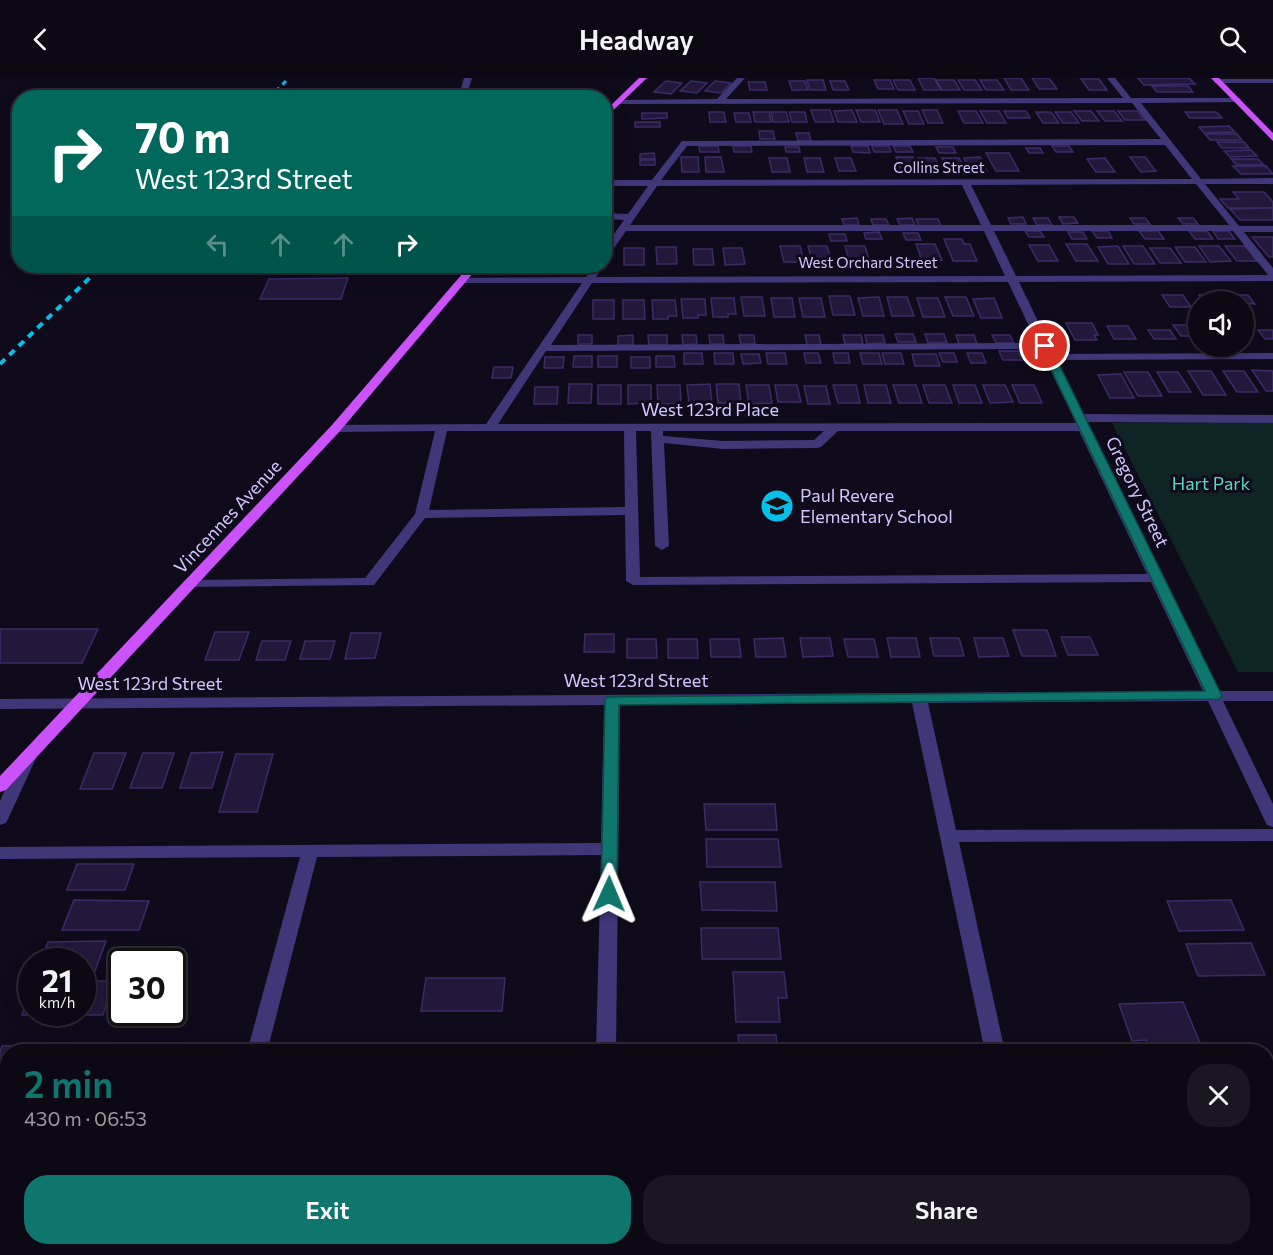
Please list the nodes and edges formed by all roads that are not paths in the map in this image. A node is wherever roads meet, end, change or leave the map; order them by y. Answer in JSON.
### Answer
{"nodes":[{"id":1,"x":643,"y":78,"type":"edge"},
{"id":2,"x":741,"y":78,"type":"edge"},
{"id":3,"x":1111,"y":78,"type":"edge"},
{"id":4,"x":1217,"y":80,"type":"edge"},
{"id":5,"x":1273,"y":81,"type":"edge"},
{"id":6,"x":1237,"y":100,"type":"junction"},
{"id":7,"x":1132,"y":101,"type":"junction"},
{"id":8,"x":618,"y":102,"type":"junction"},
{"id":9,"x":718,"y":102,"type":"junction"},
{"id":10,"x":612,"y":108,"type":"edge"},
{"id":11,"x":1273,"y":138,"type":"edge"},
{"id":12,"x":1168,"y":142,"type":"junction"},
{"id":13,"x":965,"y":181,"type":"junction"},
{"id":14,"x":1199,"y":181,"type":"junction"},
{"id":15,"x":1273,"y":181,"type":"edge"},
{"id":16,"x":612,"y":183,"type":"edge"},
{"id":17,"x":654,"y":183,"type":"junction"},
{"id":18,"x":612,"y":216,"type":"edge"},
{"id":19,"x":631,"y":217,"type":"junction"},
{"id":20,"x":624,"y":228,"type":"junction"},
{"id":21,"x":988,"y":228,"type":"junction"},
{"id":22,"x":1237,"y":229,"type":"junction"},
{"id":23,"x":1273,"y":229,"type":"edge"},
{"id":24,"x":612,"y":245,"type":"edge"},
{"id":25,"x":468,"y":273,"type":"edge"},
{"id":26,"x":593,"y":273,"type":"edge"},
{"id":27,"x":1273,"y":276,"type":"edge"},
{"id":28,"x":1011,"y":278,"type":"junction"},
{"id":29,"x":589,"y":279,"type":"junction"},
{"id":30,"x":463,"y":280,"type":"junction"},
{"id":31,"x":541,"y":348,"type":"junction"},
{"id":32,"x":1047,"y":351,"type":"junction"},
{"id":33,"x":1273,"y":356,"type":"edge"},
{"id":34,"x":1273,"y":419,"type":"edge"},
{"id":35,"x":1082,"y":423,"type":"junction"},
{"id":36,"x":336,"y":428,"type":"junction"},
{"id":37,"x":442,"y":428,"type":"junction"},
{"id":38,"x":489,"y":428,"type":"junction"},
{"id":39,"x":630,"y":428,"type":"junction"},
{"id":40,"x":834,"y":428,"type":"junction"},
{"id":41,"x":657,"y":433,"type":"junction"},
{"id":42,"x":631,"y":511,"type":"junction"},
{"id":43,"x":421,"y":514,"type":"junction"},
{"id":44,"x":662,"y":546,"type":"dead end"},
{"id":45,"x":1157,"y":578,"type":"junction"},
{"id":46,"x":189,"y":584,"type":"junction"},
{"id":47,"x":1215,"y":696,"type":"junction"},
{"id":48,"x":1273,"y":696,"type":"edge"},
{"id":49,"x":919,"y":698,"type":"junction"},
{"id":50,"x":612,"y":700,"type":"junction"},
{"id":51,"x":0,"y":704,"type":"edge"},
{"id":52,"x":75,"y":704,"type":"junction"},
{"id":53,"x":30,"y":756,"type":"junction"},
{"id":54,"x":0,"y":786,"type":"edge"},
{"id":55,"x":0,"y":819,"type":"edge"},
{"id":56,"x":1273,"y":821,"type":"edge"},
{"id":57,"x":1273,"y":835,"type":"edge"},
{"id":58,"x":948,"y":836,"type":"junction"},
{"id":59,"x":610,"y":849,"type":"junction"},
{"id":60,"x":310,"y":851,"type":"junction"},
{"id":61,"x":0,"y":853,"type":"edge"},
{"id":62,"x":259,"y":1044,"type":"edge"},
{"id":63,"x":606,"y":1044,"type":"edge"},
{"id":64,"x":993,"y":1044,"type":"edge"}],
"edges":[{"from":1,"to":8,"type":"main road"},
{"from":2,"to":9,"type":"street"},
{"from":3,"to":7,"type":"street"},
{"from":4,"to":5,"type":"street"},
{"from":4,"to":6,"type":"main road"},
{"from":6,"to":7,"type":"street"},
{"from":6,"to":11,"type":"main road"},
{"from":7,"to":9,"type":"street"},
{"from":7,"to":12,"type":"street"},
{"from":8,"to":9,"type":"street"},
{"from":8,"to":10,"type":"main road"},
{"from":12,"to":14,"type":"street"},
{"from":12,"to":17,"type":"street"},
{"from":13,"to":14,"type":"street","name":"Collins Street"},
{"from":13,"to":17,"type":"street","name":"Collins Street"},
{"from":13,"to":21,"type":"street","name":"Gregory Street"},
{"from":14,"to":15,"type":"street","name":"Collins Street"},
{"from":14,"to":22,"type":"street"},
{"from":16,"to":17,"type":"street","name":"Collins Street"},
{"from":17,"to":19,"type":"street"},
{"from":18,"to":19,"type":"street"},
{"from":19,"to":20,"type":"street"},
{"from":20,"to":21,"type":"street"},
{"from":20,"to":24,"type":"street"},
{"from":21,"to":22,"type":"street"},
{"from":21,"to":28,"type":"street","name":"Gregory Street"},
{"from":22,"to":23,"type":"street"},
{"from":22,"to":27,"type":"street"},
{"from":25,"to":30,"type":"main road","name":"Vincennes Avenue"},
{"from":26,"to":29,"type":"street"},
{"from":27,"to":28,"type":"street","name":"West Orchard Street"},
{"from":28,"to":29,"type":"street","name":"West Orchard Street"},
{"from":28,"to":32,"type":"street","name":"Gregory Street"},
{"from":29,"to":30,"type":"street","name":"West Orchard Street"},
{"from":29,"to":31,"type":"street"},
{"from":30,"to":36,"type":"main road","name":"Vincennes Avenue"},
{"from":31,"to":32,"type":"street"},
{"from":31,"to":38,"type":"street"},
{"from":32,"to":33,"type":"street"},
{"from":32,"to":35,"type":"street","name":"Gregory Street"},
{"from":34,"to":35,"type":"street","name":"West 123rd Place"},
{"from":35,"to":40,"type":"street","name":"West 123rd Place"},
{"from":35,"to":45,"type":"street","name":"Gregory Street"},
{"from":36,"to":37,"type":"street","name":"West 123rd Place"},
{"from":36,"to":46,"type":"main road","name":"Vincennes Avenue"},
{"from":37,"to":38,"type":"street","name":"West 123rd Place"},
{"from":37,"to":43,"type":"street"},
{"from":38,"to":39,"type":"street","name":"West 123rd Place"},
{"from":39,"to":41,"type":"street","name":"West 123rd Place"},
{"from":39,"to":42,"type":"street"},
{"from":40,"to":41,"type":"street","name":"West 123rd Place"},
{"from":40,"to":41,"type":"street"},
{"from":41,"to":44,"type":"street"},
{"from":42,"to":43,"type":"street"},
{"from":42,"to":45,"type":"street"},
{"from":43,"to":46,"type":"street"},
{"from":45,"to":47,"type":"street","name":"Gregory Street"},
{"from":46,"to":52,"type":"main road","name":"Vincennes Avenue"},
{"from":47,"to":48,"type":"street","name":"West 123rd Street"},
{"from":47,"to":49,"type":"street","name":"West 123rd Street"},
{"from":47,"to":56,"type":"street","name":"Gregory Street"},
{"from":49,"to":50,"type":"street","name":"West 123rd Street"},
{"from":49,"to":58,"type":"street"},
{"from":50,"to":52,"type":"street","name":"West 123rd Street"},
{"from":50,"to":59,"type":"street"},
{"from":51,"to":52,"type":"street","name":"West 123rd Street"},
{"from":52,"to":53,"type":"main road","name":"Vincennes Avenue"},
{"from":53,"to":54,"type":"main road","name":"Vincennes Avenue"},
{"from":53,"to":55,"type":"street"},
{"from":57,"to":58,"type":"street"},
{"from":58,"to":64,"type":"street"},
{"from":59,"to":60,"type":"street"},
{"from":59,"to":63,"type":"street"},
{"from":60,"to":61,"type":"street"},
{"from":60,"to":62,"type":"street"}]}
